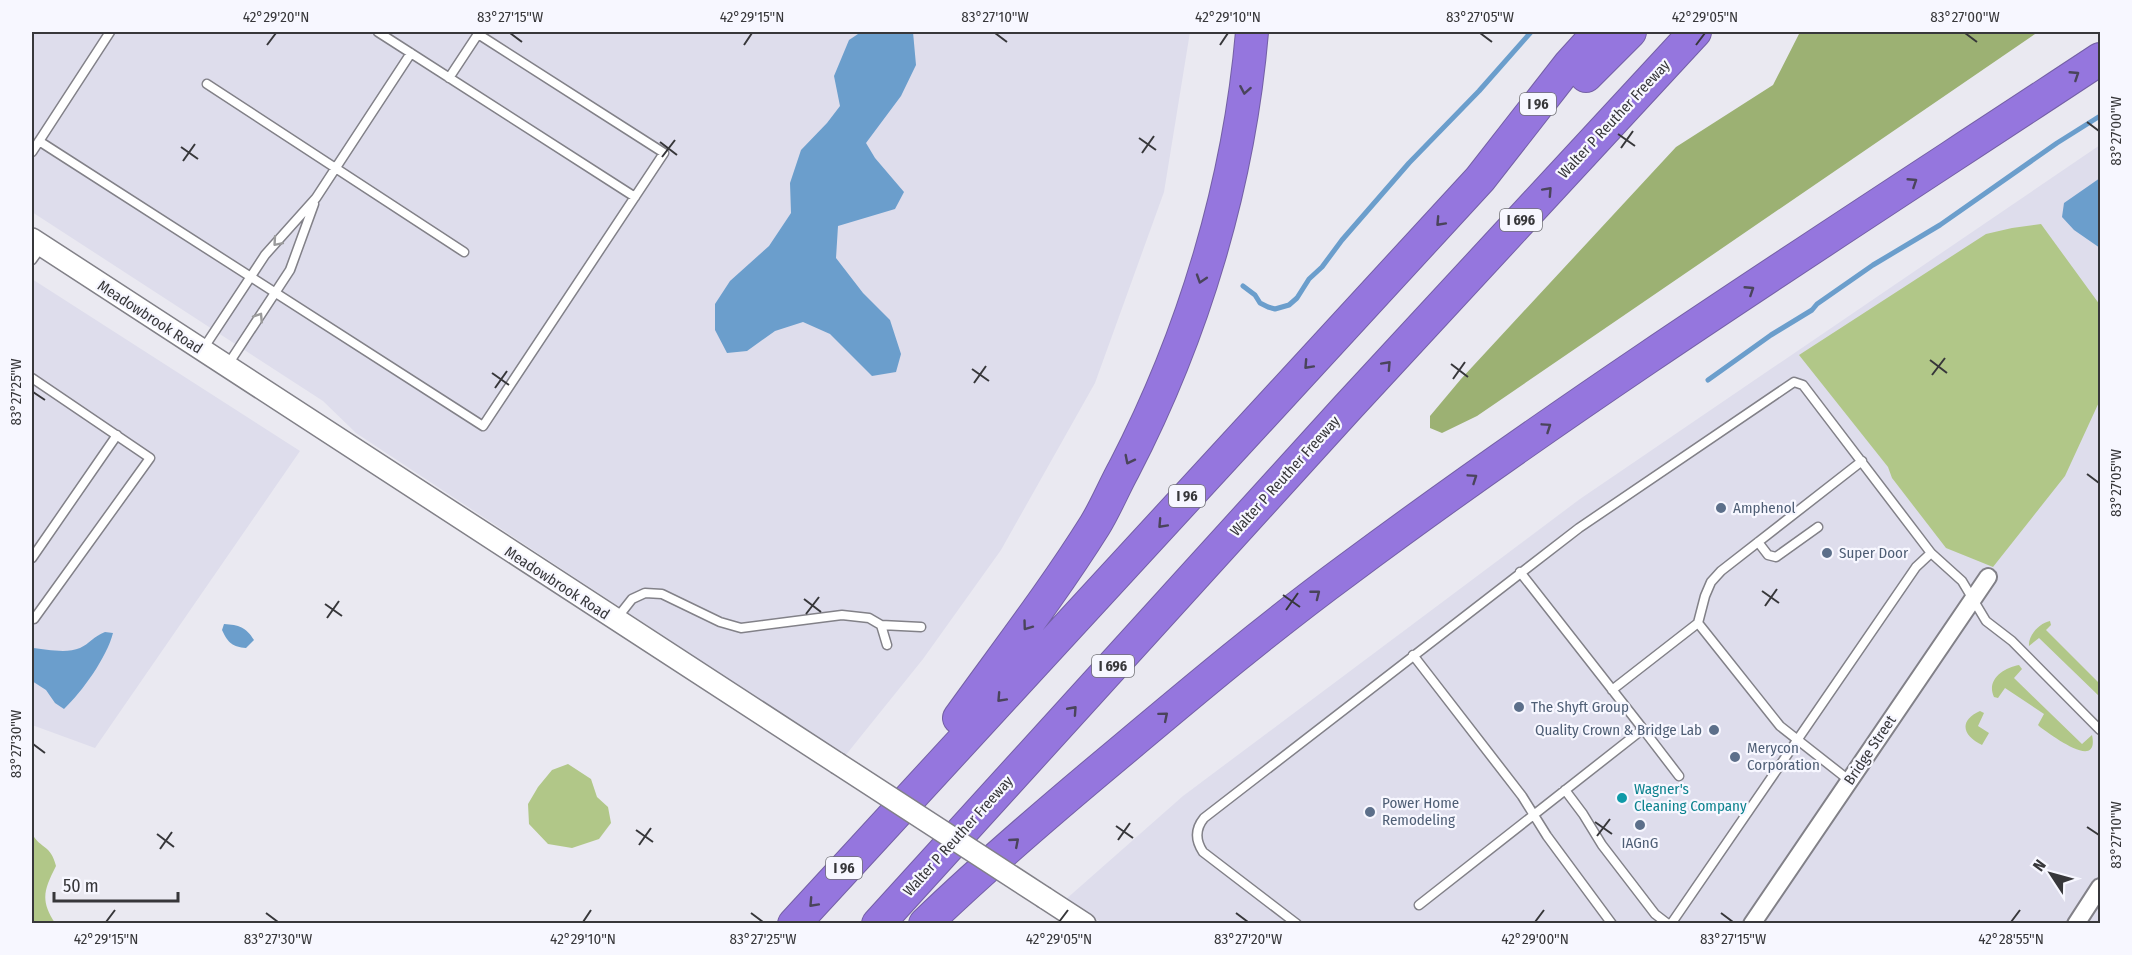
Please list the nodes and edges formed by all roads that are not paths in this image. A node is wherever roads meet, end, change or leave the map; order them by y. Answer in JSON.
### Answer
{"nodes":[{"id":1,"x":110,"y":32,"type":"edge"},
{"id":2,"x":378,"y":32,"type":"edge"},
{"id":3,"x":1252,"y":32,"type":"edge"},
{"id":4,"x":1599,"y":32,"type":"edge"},
{"id":5,"x":1630,"y":32,"type":"edge"},
{"id":6,"x":1695,"y":32,"type":"edge"},
{"id":7,"x":411,"y":53,"type":"junction"},
{"id":8,"x":2100,"y":59,"type":"edge"},
{"id":9,"x":449,"y":78,"type":"junction"},
{"id":10,"x":207,"y":84,"type":"dead end"},
{"id":11,"x":39,"y":141,"type":"junction"},
{"id":12,"x":32,"y":152,"type":"edge"},
{"id":13,"x":335,"y":168,"type":"junction"},
{"id":14,"x":1480,"y":179,"type":"junction"},
{"id":15,"x":635,"y":197,"type":"junction"},
{"id":16,"x":316,"y":198,"type":"junction"},
{"id":17,"x":35,"y":248,"type":"edge"},
{"id":18,"x":464,"y":252,"type":"dead end"},
{"id":19,"x":251,"y":277,"type":"junction"},
{"id":20,"x":275,"y":293,"type":"junction"},
{"id":21,"x":202,"y":350,"type":"junction"},
{"id":22,"x":227,"y":367,"type":"junction"},
{"id":23,"x":32,"y":378,"type":"edge"},
{"id":24,"x":117,"y":435,"type":"junction"},
{"id":25,"x":1862,"y":461,"type":"junction"},
{"id":26,"x":1818,"y":527,"type":"dead end"},
{"id":27,"x":1758,"y":542,"type":"junction"},
{"id":28,"x":1931,"y":553,"type":"junction"},
{"id":29,"x":32,"y":558,"type":"edge"},
{"id":30,"x":1520,"y":572,"type":"junction"},
{"id":31,"x":1988,"y":577,"type":"dead end"},
{"id":32,"x":1972,"y":600,"type":"junction"},
{"id":33,"x":32,"y":619,"type":"edge"},
{"id":34,"x":615,"y":620,"type":"junction"},
{"id":35,"x":1698,"y":623,"type":"junction"},
{"id":36,"x":881,"y":626,"type":"junction"},
{"id":37,"x":921,"y":627,"type":"dead end"},
{"id":38,"x":887,"y":645,"type":"dead end"},
{"id":39,"x":1413,"y":655,"type":"junction"},
{"id":40,"x":1612,"y":690,"type":"junction"},
{"id":41,"x":1643,"y":729,"type":"junction"},
{"id":42,"x":2100,"y":730,"type":"edge"},
{"id":43,"x":1797,"y":741,"type":"junction"},
{"id":44,"x":1679,"y":776,"type":"dead end"},
{"id":45,"x":1850,"y":781,"type":"junction"},
{"id":46,"x":1565,"y":790,"type":"junction"},
{"id":47,"x":895,"y":813,"type":"junction"},
{"id":48,"x":1534,"y":814,"type":"junction"},
{"id":49,"x":2100,"y":887,"type":"edge"},
{"id":50,"x":1419,"y":904,"type":"dead end"},
{"id":51,"x":794,"y":924,"type":"edge"},
{"id":52,"x":878,"y":924,"type":"edge"},
{"id":53,"x":925,"y":924,"type":"edge"},
{"id":54,"x":1085,"y":924,"type":"edge"},
{"id":55,"x":1297,"y":924,"type":"edge"},
{"id":56,"x":1612,"y":924,"type":"edge"},
{"id":57,"x":1669,"y":924,"type":"edge"},
{"id":58,"x":1752,"y":924,"type":"edge"},
{"id":59,"x":2076,"y":924,"type":"edge"}],
"edges":[{"from":1,"to":11,"type":"lane"},
{"from":2,"to":7,"type":"lane"},
{"from":3,"to":47,"type":"highway","one_way":true},
{"from":4,"to":14,"type":"highway","number":"I 96"},
{"from":5,"to":14,"type":"highway"},
{"from":52,"to":6,"type":"highway","name":"Walter P Reuther Freeway","number":"I 696","one_way":true},
{"from":7,"to":9,"type":"lane"},
{"from":7,"to":13,"type":"lane"},
{"from":53,"to":8,"type":"highway","one_way":true},
{"from":9,"to":15,"type":"lane"},
{"from":9,"to":15,"type":"lane"},
{"from":10,"to":13,"type":"lane"},
{"from":11,"to":12,"type":"lane"},
{"from":11,"to":19,"type":"lane"},
{"from":13,"to":16,"type":"lane"},
{"from":13,"to":18,"type":"lane"},
{"from":14,"to":47,"type":"highway","number":"I 96","one_way":true},
{"from":15,"to":20,"type":"lane"},
{"from":16,"to":19,"type":"lane","one_way":true},
{"from":16,"to":20,"type":"lane"},
{"from":17,"to":21,"type":"street","name":"Meadowbrook Road"},
{"from":19,"to":20,"type":"lane"},
{"from":19,"to":21,"type":"lane"},
{"from":22,"to":20,"type":"lane","one_way":true},
{"from":21,"to":22,"type":"street","name":"Meadowbrook Road"},
{"from":22,"to":34,"type":"street","name":"Meadowbrook Road"},
{"from":23,"to":24,"type":"lane"},
{"from":24,"to":29,"type":"lane"},
{"from":24,"to":33,"type":"lane"},
{"from":25,"to":27,"type":"lane"},
{"from":25,"to":28,"type":"lane"},
{"from":25,"to":30,"type":"lane"},
{"from":26,"to":27,"type":"lane"},
{"from":27,"to":35,"type":"lane"},
{"from":28,"to":32,"type":"lane"},
{"from":28,"to":43,"type":"lane"},
{"from":30,"to":39,"type":"lane"},
{"from":30,"to":40,"type":"lane"},
{"from":31,"to":32,"type":"street","name":"Bridge Street"},
{"from":32,"to":42,"type":"lane"},
{"from":32,"to":45,"type":"street","name":"Bridge Street"},
{"from":34,"to":36,"type":"lane"},
{"from":34,"to":54,"type":"street","name":"Meadowbrook Road","bridge":true},
{"from":35,"to":40,"type":"lane"},
{"from":35,"to":43,"type":"lane"},
{"from":36,"to":37,"type":"lane"},
{"from":36,"to":38,"type":"lane"},
{"from":39,"to":48,"type":"lane"},
{"from":39,"to":55,"type":"lane"},
{"from":40,"to":41,"type":"lane"},
{"from":41,"to":44,"type":"lane"},
{"from":41,"to":46,"type":"lane"},
{"from":43,"to":45,"type":"lane"},
{"from":43,"to":57,"type":"lane"},
{"from":45,"to":58,"type":"street","name":"Bridge Street"},
{"from":46,"to":48,"type":"lane"},
{"from":46,"to":57,"type":"lane"},
{"from":47,"to":51,"type":"highway","number":"I 96","one_way":true},
{"from":48,"to":50,"type":"lane"},
{"from":48,"to":56,"type":"lane"},
{"from":49,"to":59,"type":"street"}]}
